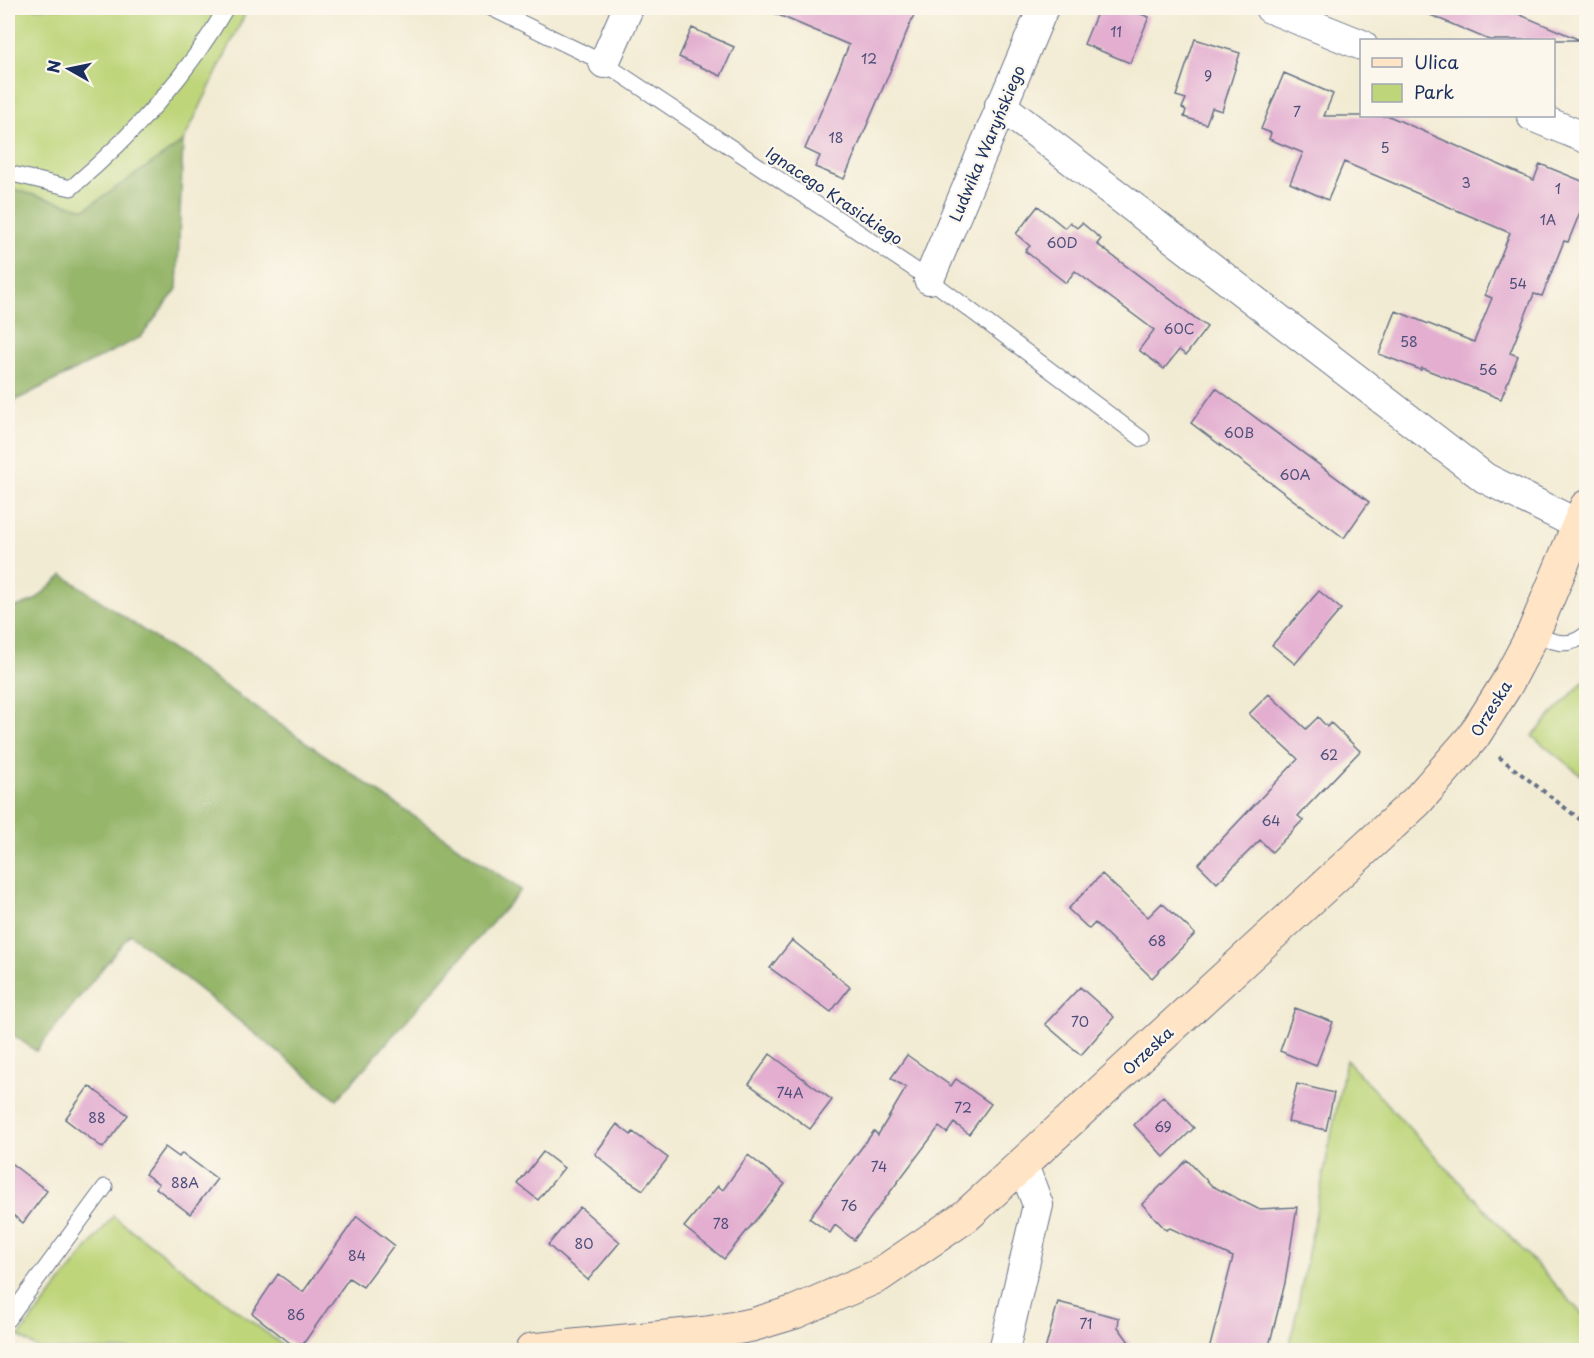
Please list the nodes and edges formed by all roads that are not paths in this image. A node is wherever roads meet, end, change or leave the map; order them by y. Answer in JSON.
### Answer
{"nodes":[{"id":1,"x":226,"y":8,"type":"edge"},
{"id":2,"x":491,"y":8,"type":"edge"},
{"id":3,"x":628,"y":8,"type":"edge"},
{"id":4,"x":1043,"y":8,"type":"edge"},
{"id":5,"x":1270,"y":8,"type":"edge"},
{"id":6,"x":1360,"y":44,"type":"edge"},
{"id":7,"x":604,"y":63,"type":"junction"},
{"id":8,"x":1000,"y":105,"type":"junction"},
{"id":9,"x":1534,"y":117,"type":"edge"},
{"id":10,"x":1587,"y":138,"type":"edge"},
{"id":11,"x":8,"y":173,"type":"edge"},
{"id":12,"x":929,"y":279,"type":"junction"},
{"id":13,"x":1142,"y":439,"type":"dead end"},
{"id":14,"x":1583,"y":516,"type":"edge"},
{"id":15,"x":1533,"y":634,"type":"junction"},
{"id":16,"x":1586,"y":636,"type":"edge"},
{"id":17,"x":1023,"y":1165,"type":"junction"},
{"id":18,"x":105,"y":1187,"type":"dead end"},
{"id":19,"x":8,"y":1319,"type":"edge"},
{"id":20,"x":532,"y":1350,"type":"edge"},
{"id":21,"x":1004,"y":1350,"type":"edge"}],
"edges":[{"from":1,"to":11,"type":"lane"},
{"from":2,"to":7,"type":"lane","name":"Ignacego Krasickiego"},
{"from":3,"to":7,"type":"street"},
{"from":4,"to":8,"type":"street","name":"Ludwika Waryńskiego"},
{"from":5,"to":6,"type":"street"},
{"from":7,"to":12,"type":"lane","name":"Ignacego Krasickiego"},
{"from":8,"to":12,"type":"street","name":"Ludwika Waryńskiego"},
{"from":8,"to":14,"type":"street"},
{"from":9,"to":10,"type":"street"},
{"from":12,"to":13,"type":"lane","name":"Ignacego Krasickiego"},
{"from":14,"to":15,"type":"street","name":"Orzeska"},
{"from":15,"to":16,"type":"lane"},
{"from":15,"to":17,"type":"street","name":"Orzeska"},
{"from":17,"to":20,"type":"street","name":"Orzeska"},
{"from":17,"to":21,"type":"street"},
{"from":18,"to":19,"type":"lane"}]}
